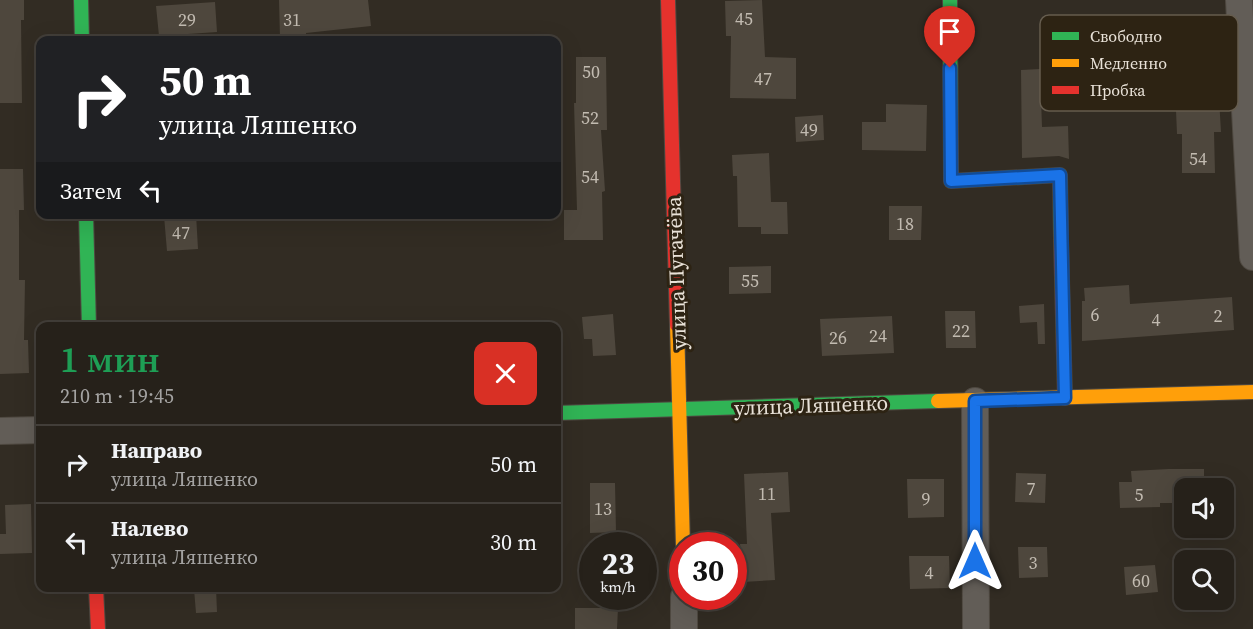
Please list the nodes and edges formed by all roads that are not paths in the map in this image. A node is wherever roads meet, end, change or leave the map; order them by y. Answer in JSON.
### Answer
{"nodes":[{"id":1,"x":81,"y":0,"type":"edge"},
{"id":2,"x":668,"y":0,"type":"edge"},
{"id":3,"x":950,"y":0,"type":"edge"},
{"id":4,"x":1239,"y":0,"type":"edge"},
{"id":5,"x":82,"y":36,"type":"edge"},
{"id":6,"x":86,"y":219,"type":"edge"},
{"id":7,"x":1253,"y":257,"type":"edge"},
{"id":8,"x":89,"y":322,"type":"edge"},
{"id":9,"x":1253,"y":392,"type":"edge"},
{"id":10,"x":1065,"y":398,"type":"junction"},
{"id":11,"x":975,"y":401,"type":"junction"},
{"id":12,"x":681,"y":409,"type":"junction"},
{"id":13,"x":561,"y":413,"type":"edge"},
{"id":14,"x":36,"y":430,"type":"edge"},
{"id":15,"x":0,"y":431,"type":"edge"},
{"id":16,"x":683,"y":532,"type":"edge"},
{"id":17,"x":96,"y":592,"type":"edge"},
{"id":18,"x":684,"y":610,"type":"edge"},
{"id":19,"x":98,"y":629,"type":"edge"},
{"id":20,"x":684,"y":629,"type":"edge"},
{"id":21,"x":976,"y":629,"type":"edge"}],
"edges":[{"from":1,"to":5,"type":"street"},
{"from":2,"to":12,"type":"street","name":"улица Пугачёва"},
{"from":3,"to":10,"type":"street"},
{"from":4,"to":7,"type":"street"},
{"from":6,"to":8,"type":"street"},
{"from":9,"to":10,"type":"street","name":"улица Ляшенко"},
{"from":10,"to":11,"type":"street","name":"улица Ляшенко"},
{"from":11,"to":12,"type":"street","name":"улица Ляшенко"},
{"from":11,"to":21,"type":"street"},
{"from":12,"to":13,"type":"street","name":"улица Ляшенко"},
{"from":12,"to":16,"type":"street","name":"улица Пугачёва"},
{"from":14,"to":15,"type":"street"},
{"from":17,"to":19,"type":"street"},
{"from":18,"to":20,"type":"street"}]}
